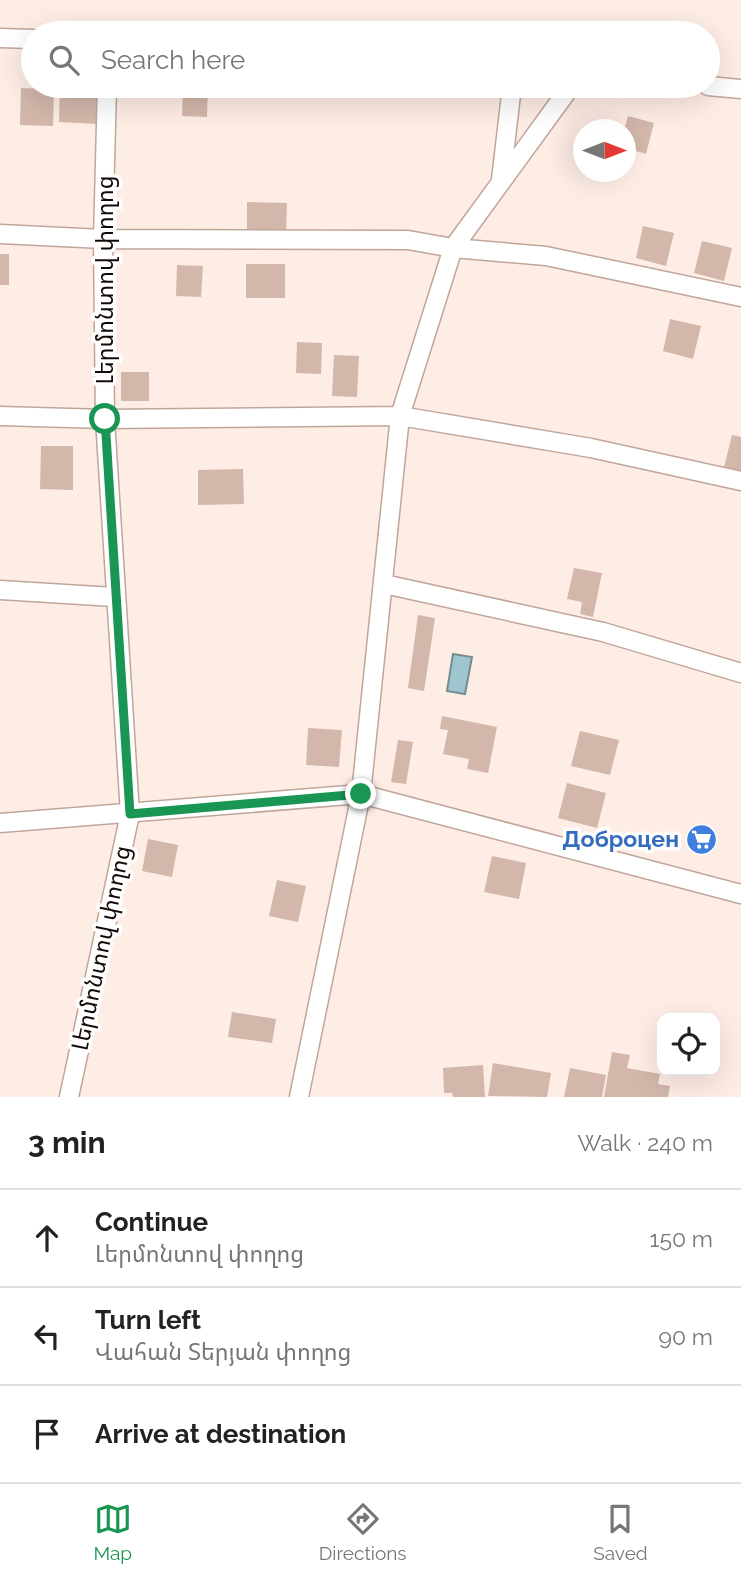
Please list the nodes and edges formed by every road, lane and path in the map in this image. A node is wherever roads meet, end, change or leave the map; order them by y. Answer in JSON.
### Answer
{"nodes":[{"id":1,"x":0,"y":38,"type":"edge"},
{"id":2,"x":21,"y":39,"type":"edge"},
{"id":3,"x":720,"y":87,"type":"edge"},
{"id":4,"x":741,"y":89,"type":"edge"},
{"id":5,"x":107,"y":98,"type":"edge"},
{"id":6,"x":511,"y":98,"type":"edge"},
{"id":7,"x":562,"y":98,"type":"edge"},
{"id":8,"x":501,"y":182,"type":"junction"},
{"id":9,"x":0,"y":234,"type":"edge"},
{"id":10,"x":103,"y":239,"type":"junction"},
{"id":11,"x":453,"y":248,"type":"junction"},
{"id":12,"x":741,"y":297,"type":"edge"},
{"id":13,"x":0,"y":415,"type":"edge"},
{"id":14,"x":400,"y":416,"type":"junction"},
{"id":15,"x":105,"y":419,"type":"junction"},
{"id":16,"x":741,"y":481,"type":"edge"},
{"id":17,"x":384,"y":584,"type":"junction"},
{"id":18,"x":0,"y":590,"type":"edge"},
{"id":19,"x":114,"y":597,"type":"junction"},
{"id":20,"x":741,"y":673,"type":"edge"},
{"id":21,"x":361,"y":794,"type":"junction"},
{"id":22,"x":130,"y":814,"type":"junction"},
{"id":23,"x":0,"y":823,"type":"edge"},
{"id":24,"x":741,"y":894,"type":"edge"},
{"id":25,"x":69,"y":1097,"type":"edge"},
{"id":26,"x":299,"y":1097,"type":"edge"}],
"edges":[{"from":1,"to":2,"type":"street"},
{"from":3,"to":4,"type":"street"},
{"from":5,"to":10,"type":"street","name":"Լերմոնտով փողոց"},
{"from":6,"to":8,"type":"street"},
{"from":7,"to":8,"type":"street"},
{"from":8,"to":11,"type":"street"},
{"from":9,"to":10,"type":"street"},
{"from":10,"to":11,"type":"street"},
{"from":10,"to":15,"type":"street","name":"Լերմոնտով փողոց"},
{"from":11,"to":12,"type":"street"},
{"from":11,"to":14,"type":"street"},
{"from":13,"to":15,"type":"street"},
{"from":14,"to":15,"type":"street"},
{"from":14,"to":16,"type":"street"},
{"from":14,"to":17,"type":"street"},
{"from":15,"to":19,"type":"street","name":"Լերմոնտով փողոց"},
{"from":17,"to":20,"type":"street"},
{"from":17,"to":21,"type":"street"},
{"from":18,"to":19,"type":"street"},
{"from":19,"to":22,"type":"street","name":"Լերմոնտով փողոց"},
{"from":21,"to":22,"type":"street"},
{"from":21,"to":24,"type":"street"},
{"from":21,"to":26,"type":"street"},
{"from":22,"to":23,"type":"street"},
{"from":22,"to":25,"type":"street","name":"Լերմոնտով փողոց"}]}
